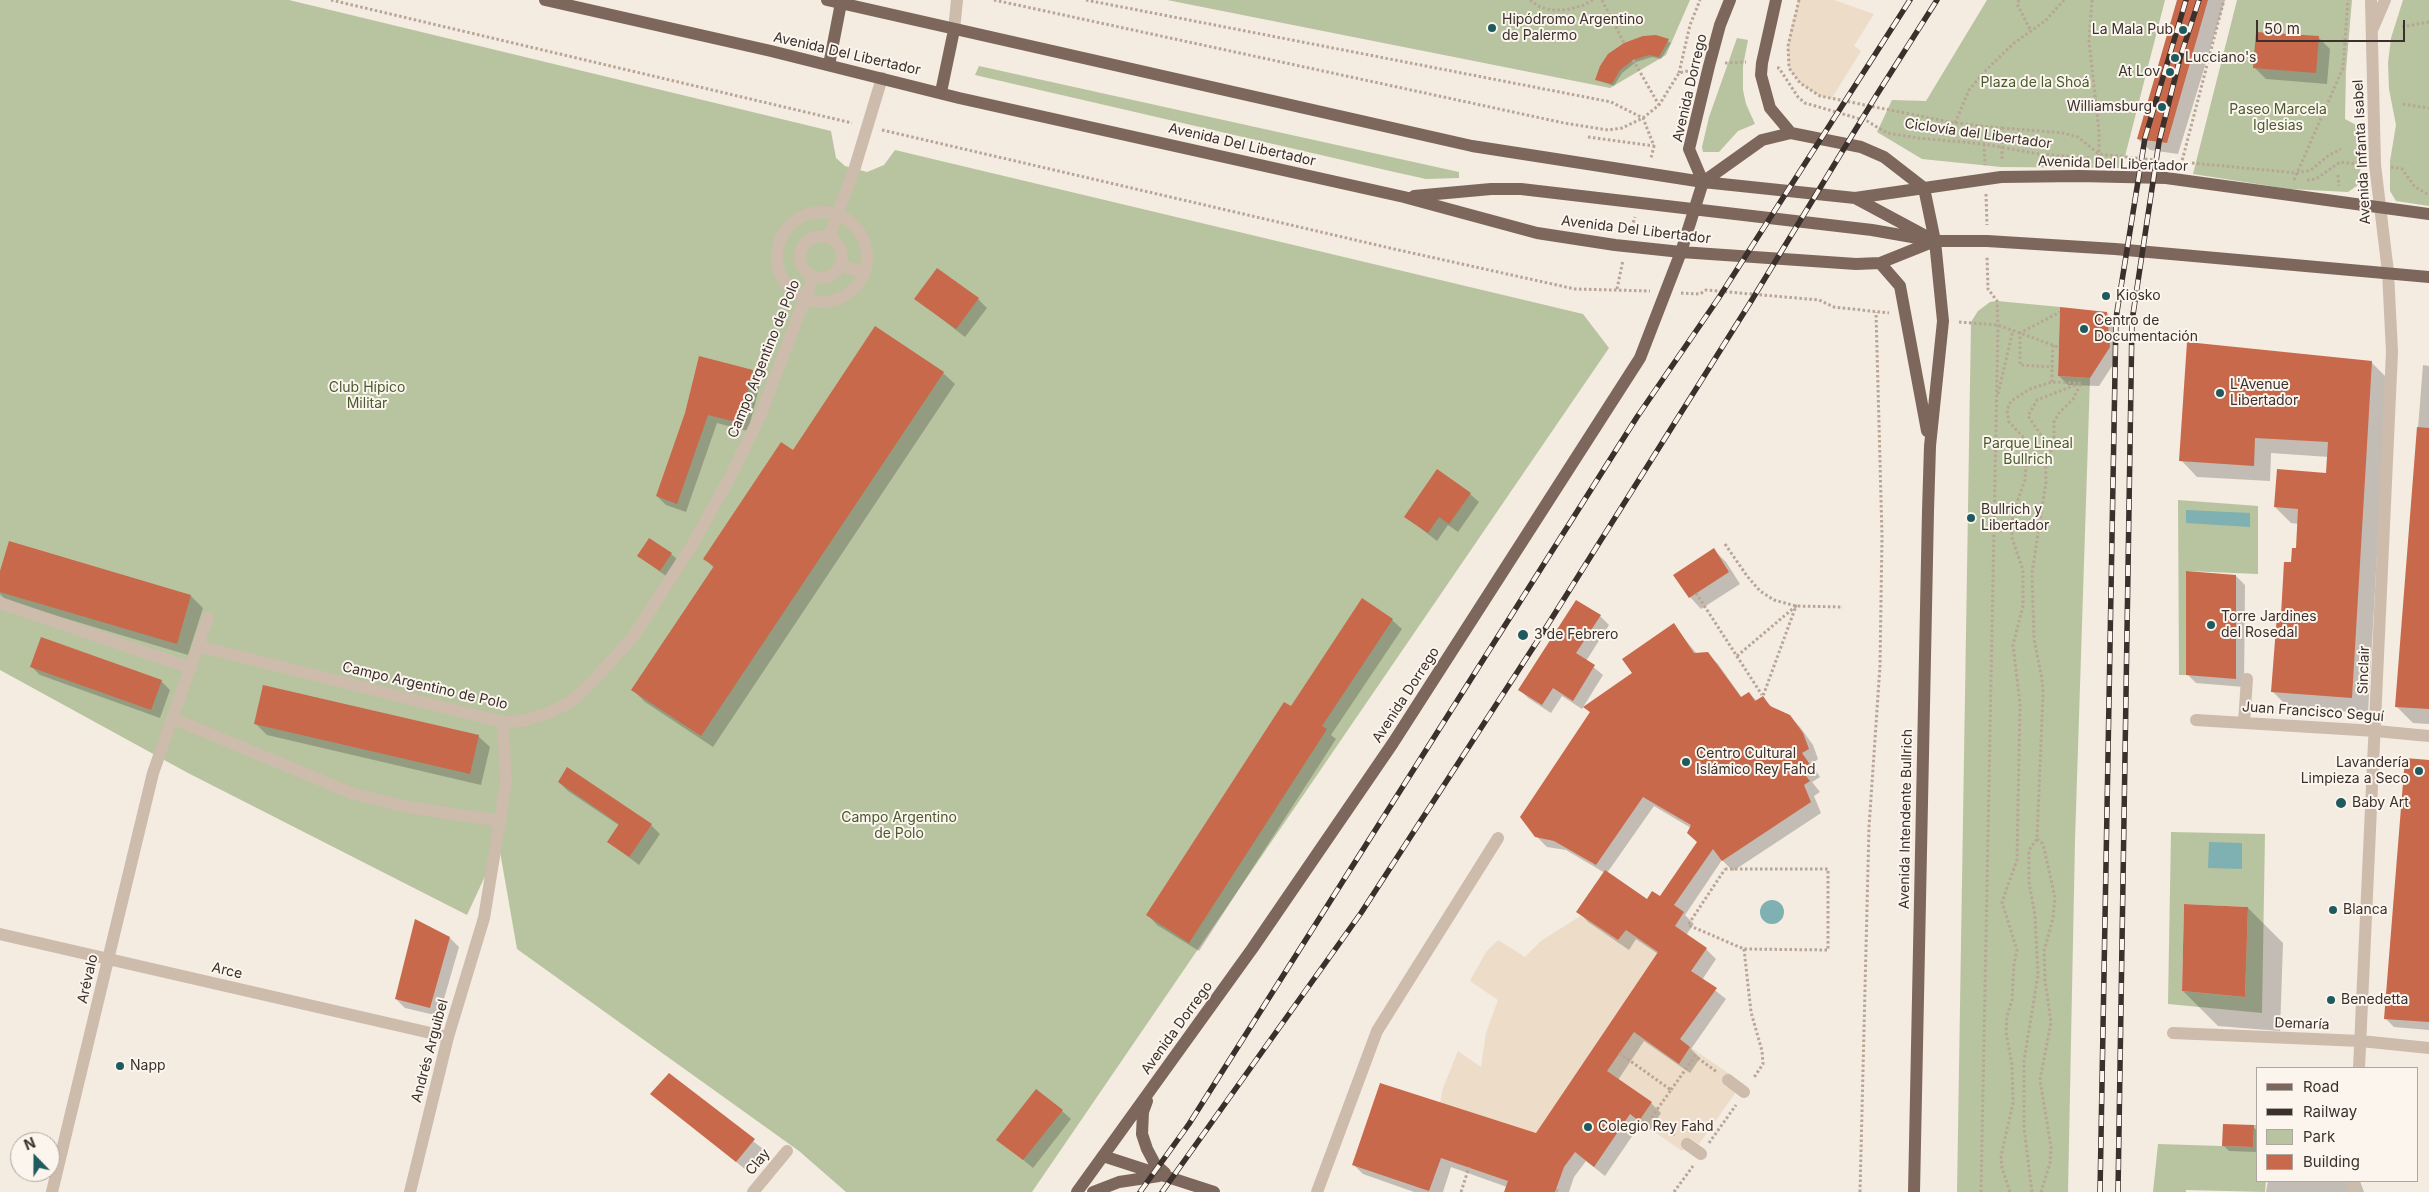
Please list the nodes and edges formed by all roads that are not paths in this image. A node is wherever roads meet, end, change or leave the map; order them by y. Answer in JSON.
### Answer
{"nodes":[{"id":1,"x":545,"y":0,"type":"edge"},
{"id":2,"x":827,"y":0,"type":"edge"},
{"id":3,"x":957,"y":0,"type":"edge"},
{"id":4,"x":1730,"y":0,"type":"edge"},
{"id":5,"x":1776,"y":0,"type":"edge"},
{"id":6,"x":2371,"y":0,"type":"edge"},
{"id":7,"x":2386,"y":0,"type":"edge"},
{"id":8,"x":842,"y":2,"type":"edge"},
{"id":9,"x":954,"y":30,"type":"junction"},
{"id":10,"x":2372,"y":30,"type":"junction"},
{"id":11,"x":829,"y":65,"type":"junction"},
{"id":12,"x":882,"y":78,"type":"junction"},
{"id":13,"x":941,"y":92,"type":"junction"},
{"id":14,"x":1791,"y":133,"type":"junction"},
{"id":15,"x":1703,"y":182,"type":"junction"},
{"id":16,"x":1924,"y":188,"type":"junction"},
{"id":17,"x":1404,"y":197,"type":"junction"},
{"id":18,"x":1855,"y":198,"type":"junction"},
{"id":19,"x":2379,"y":208,"type":"junction"},
{"id":20,"x":1694,"y":211,"type":"junction"},
{"id":21,"x":2429,"y":214,"type":"edge"},
{"id":22,"x":837,"y":215,"type":"junction"},
{"id":23,"x":829,"y":237,"type":"junction"},
{"id":24,"x":780,"y":240,"type":"junction"},
{"id":25,"x":1935,"y":241,"type":"junction"},
{"id":26,"x":802,"y":249,"type":"junction"},
{"id":27,"x":1681,"y":252,"type":"junction"},
{"id":28,"x":1880,"y":263,"type":"junction"},
{"id":29,"x":841,"y":265,"type":"junction"},
{"id":30,"x":2388,"y":272,"type":"junction"},
{"id":31,"x":864,"y":273,"type":"junction"},
{"id":32,"x":813,"y":277,"type":"junction"},
{"id":33,"x":2429,"y":277,"type":"edge"},
{"id":34,"x":804,"y":298,"type":"junction"},
{"id":35,"x":1930,"y":446,"type":"junction"},
{"id":36,"x":0,"y":603,"type":"edge"},
{"id":37,"x":208,"y":616,"type":"dead end"},
{"id":38,"x":198,"y":646,"type":"junction"},
{"id":39,"x":191,"y":668,"type":"junction"},
{"id":40,"x":2246,"y":679,"type":"dead end"},
{"id":41,"x":174,"y":719,"type":"junction"},
{"id":42,"x":2196,"y":720,"type":"dead end"},
{"id":43,"x":503,"y":722,"type":"junction"},
{"id":44,"x":2244,"y":722,"type":"junction"},
{"id":45,"x":2376,"y":730,"type":"junction"},
{"id":46,"x":2429,"y":736,"type":"edge"},
{"id":47,"x":501,"y":821,"type":"junction"},
{"id":48,"x":1498,"y":838,"type":"dead end"},
{"id":49,"x":0,"y":934,"type":"edge"},
{"id":50,"x":108,"y":959,"type":"junction"},
{"id":51,"x":2172,"y":1034,"type":"dead end"},
{"id":52,"x":448,"y":1037,"type":"junction"},
{"id":53,"x":2361,"y":1041,"type":"junction"},
{"id":54,"x":2429,"y":1048,"type":"edge"},
{"id":55,"x":2359,"y":1067,"type":"edge"},
{"id":56,"x":1728,"y":1080,"type":"road end"},
{"id":57,"x":1150,"y":1092,"type":"junction"},
{"id":58,"x":1744,"y":1092,"type":"road end"},
{"id":59,"x":1687,"y":1144,"type":"road end"},
{"id":60,"x":787,"y":1151,"type":"dead end"},
{"id":61,"x":1701,"y":1154,"type":"road end"},
{"id":62,"x":1103,"y":1156,"type":"junction"},
{"id":63,"x":1167,"y":1175,"type":"junction"},
{"id":64,"x":52,"y":1192,"type":"edge"},
{"id":65,"x":410,"y":1192,"type":"edge"},
{"id":66,"x":753,"y":1192,"type":"edge"},
{"id":67,"x":1077,"y":1192,"type":"edge"},
{"id":68,"x":1093,"y":1192,"type":"edge"},
{"id":69,"x":1214,"y":1192,"type":"edge"},
{"id":70,"x":1317,"y":1192,"type":"edge"},
{"id":71,"x":1914,"y":1192,"type":"edge"}],
"edges":[{"from":1,"to":11,"type":"main road","name":"Avenida Del Libertador"},
{"from":2,"to":8,"type":"main road","name":"Avenida Del Libertador"},
{"from":3,"to":9,"type":"street"},
{"from":4,"to":15,"type":"main road","name":"Avenida Dorrego"},
{"from":5,"to":14,"type":"main road"},
{"from":6,"to":10,"type":"street","name":"Avenida Infanta Isabel"},
{"from":7,"to":10,"type":"street","name":"Avenida Infanta Isabel"},
{"from":8,"to":9,"type":"main road","name":"Avenida Del Libertador"},
{"from":8,"to":11,"type":"main road"},
{"from":9,"to":13,"type":"main road"},
{"from":9,"to":15,"type":"main road","name":"Avenida Del Libertador"},
{"from":10,"to":19,"type":"street","name":"Avenida Infanta Isabel"},
{"from":11,"to":12,"type":"main road","name":"Avenida Del Libertador"},
{"from":12,"to":13,"type":"main road","name":"Avenida Del Libertador"},
{"from":12,"to":22,"type":"street"},
{"from":13,"to":17,"type":"main road","name":"Avenida Del Libertador"},
{"from":14,"to":15,"type":"main road"},
{"from":14,"to":16,"type":"main road"},
{"from":15,"to":18,"type":"main road","name":"Avenida Del Libertador"},
{"from":15,"to":20,"type":"main road","name":"Avenida Dorrego"},
{"from":16,"to":18,"type":"main road","name":"Avenida Del Libertador"},
{"from":16,"to":19,"type":"main road","name":"Avenida Del Libertador"},
{"from":16,"to":25,"type":"main road","name":"Avenida Intendente Bullrich"},
{"from":17,"to":20,"type":"main road"},
{"from":17,"to":27,"type":"main road","name":"Avenida Del Libertador"},
{"from":18,"to":25,"type":"main road","name":"Avenida Del Libertador"},
{"from":19,"to":21,"type":"main road","name":"Avenida Del Libertador"},
{"from":19,"to":30,"type":"street","name":"Avenida Infanta Isabel"},
{"from":20,"to":25,"type":"main road"},
{"from":20,"to":27,"type":"main road","name":"Avenida Dorrego"},
{"from":22,"to":23,"type":"street"},
{"from":22,"to":24,"type":"street"},
{"from":22,"to":31,"type":"street"},
{"from":23,"to":26,"type":"street"},
{"from":23,"to":29,"type":"street"},
{"from":24,"to":26,"type":"street"},
{"from":24,"to":34,"type":"street"},
{"from":25,"to":28,"type":"main road","name":"Avenida Del Libertador"},
{"from":25,"to":30,"type":"main road","name":"Avenida Del Libertador"},
{"from":25,"to":35,"type":"main road","name":"Avenida Intendente Bullrich"},
{"from":26,"to":32,"type":"street"},
{"from":27,"to":28,"type":"main road","name":"Avenida Del Libertador"},
{"from":27,"to":57,"type":"main road","name":"Avenida Dorrego"},
{"from":28,"to":35,"type":"main road","name":"Avenida Intendente Bullrich"},
{"from":29,"to":31,"type":"street"},
{"from":29,"to":32,"type":"street"},
{"from":30,"to":33,"type":"main road","name":"Avenida Del Libertador"},
{"from":30,"to":45,"type":"street","name":"Sinclair"},
{"from":31,"to":34,"type":"street"},
{"from":32,"to":34,"type":"street","name":"Campo Argentino de Polo"},
{"from":34,"to":43,"type":"street","name":"Campo Argentino de Polo"},
{"from":35,"to":71,"type":"main road","name":"Avenida Intendente Bullrich"},
{"from":36,"to":39,"type":"street"},
{"from":37,"to":38,"type":"street","name":"Arévalo"},
{"from":38,"to":39,"type":"street","name":"Arévalo"},
{"from":38,"to":43,"type":"street","name":"Campo Argentino de Polo"},
{"from":39,"to":41,"type":"street","name":"Arévalo"},
{"from":40,"to":44,"type":"street"},
{"from":41,"to":47,"type":"street"},
{"from":41,"to":50,"type":"street","name":"Arévalo"},
{"from":42,"to":44,"type":"street","name":"Juan Francisco Seguí"},
{"from":43,"to":47,"type":"street","name":"Andrés Arguibel"},
{"from":44,"to":45,"type":"street","name":"Juan Francisco Seguí"},
{"from":45,"to":46,"type":"street","name":"Juan Francisco Seguí"},
{"from":45,"to":53,"type":"street","name":"Sinclair"},
{"from":47,"to":52,"type":"street","name":"Andrés Arguibel"},
{"from":48,"to":70,"type":"street"},
{"from":49,"to":50,"type":"street","name":"Arce"},
{"from":50,"to":52,"type":"street","name":"Arce"},
{"from":50,"to":64,"type":"street","name":"Arévalo"},
{"from":51,"to":53,"type":"street","name":"Demaría"},
{"from":52,"to":65,"type":"street","name":"Andrés Arguibel"},
{"from":53,"to":54,"type":"street","name":"Demaría"},
{"from":53,"to":55,"type":"street","name":"Sinclair"},
{"from":56,"to":58,"type":"street"},
{"from":57,"to":62,"type":"main road","name":"Avenida Dorrego"},
{"from":57,"to":63,"type":"main road"},
{"from":59,"to":61,"type":"street"},
{"from":60,"to":66,"type":"street","name":"Clay"},
{"from":62,"to":63,"type":"main road"},
{"from":62,"to":67,"type":"main road","name":"Avenida Dorrego"},
{"from":63,"to":68,"type":"main road"},
{"from":63,"to":69,"type":"main road"}]}
